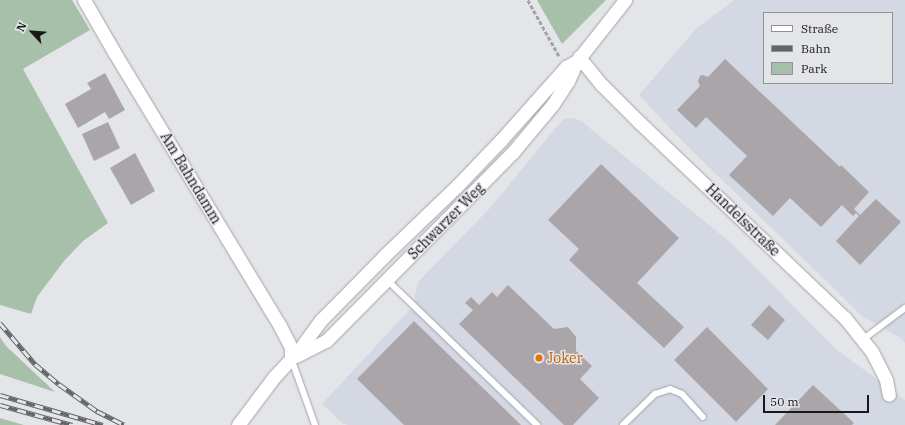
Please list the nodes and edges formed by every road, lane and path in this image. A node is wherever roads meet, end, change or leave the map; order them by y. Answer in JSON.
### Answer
{"nodes":[{"id":1,"x":84,"y":0,"type":"edge"},
{"id":2,"x":528,"y":0,"type":"edge"},
{"id":3,"x":625,"y":0,"type":"edge"},
{"id":4,"x":574,"y":62,"type":"junction"},
{"id":5,"x":387,"y":280,"type":"junction"},
{"id":6,"x":905,"y":308,"type":"edge"},
{"id":7,"x":862,"y":340,"type":"junction"},
{"id":8,"x":291,"y":358,"type":"junction"},
{"id":9,"x":889,"y":394,"type":"dead end"},
{"id":10,"x":703,"y":417,"type":"dead end"},
{"id":11,"x":238,"y":425,"type":"edge"},
{"id":12,"x":315,"y":425,"type":"edge"},
{"id":13,"x":537,"y":425,"type":"edge"},
{"id":14,"x":623,"y":425,"type":"edge"}],
"edges":[{"from":1,"to":8,"type":"street","name":"Am Bahndamm"},
{"from":2,"to":4,"type":"path"},
{"from":3,"to":4,"type":"street","name":"Schwarzer Weg"},
{"from":4,"to":5,"type":"street","name":"Schwarzer Weg"},
{"from":4,"to":7,"type":"street","name":"Handelsstraße"},
{"from":4,"to":8,"type":"street","name":"Schwarzer Weg"},
{"from":5,"to":8,"type":"street","name":"Schwarzer Weg"},
{"from":5,"to":13,"type":"lane"},
{"from":6,"to":7,"type":"lane"},
{"from":7,"to":9,"type":"street","name":"Handelsstraße"},
{"from":8,"to":11,"type":"street","name":"Schwarzer Weg"},
{"from":8,"to":12,"type":"lane"},
{"from":10,"to":14,"type":"lane"}]}
